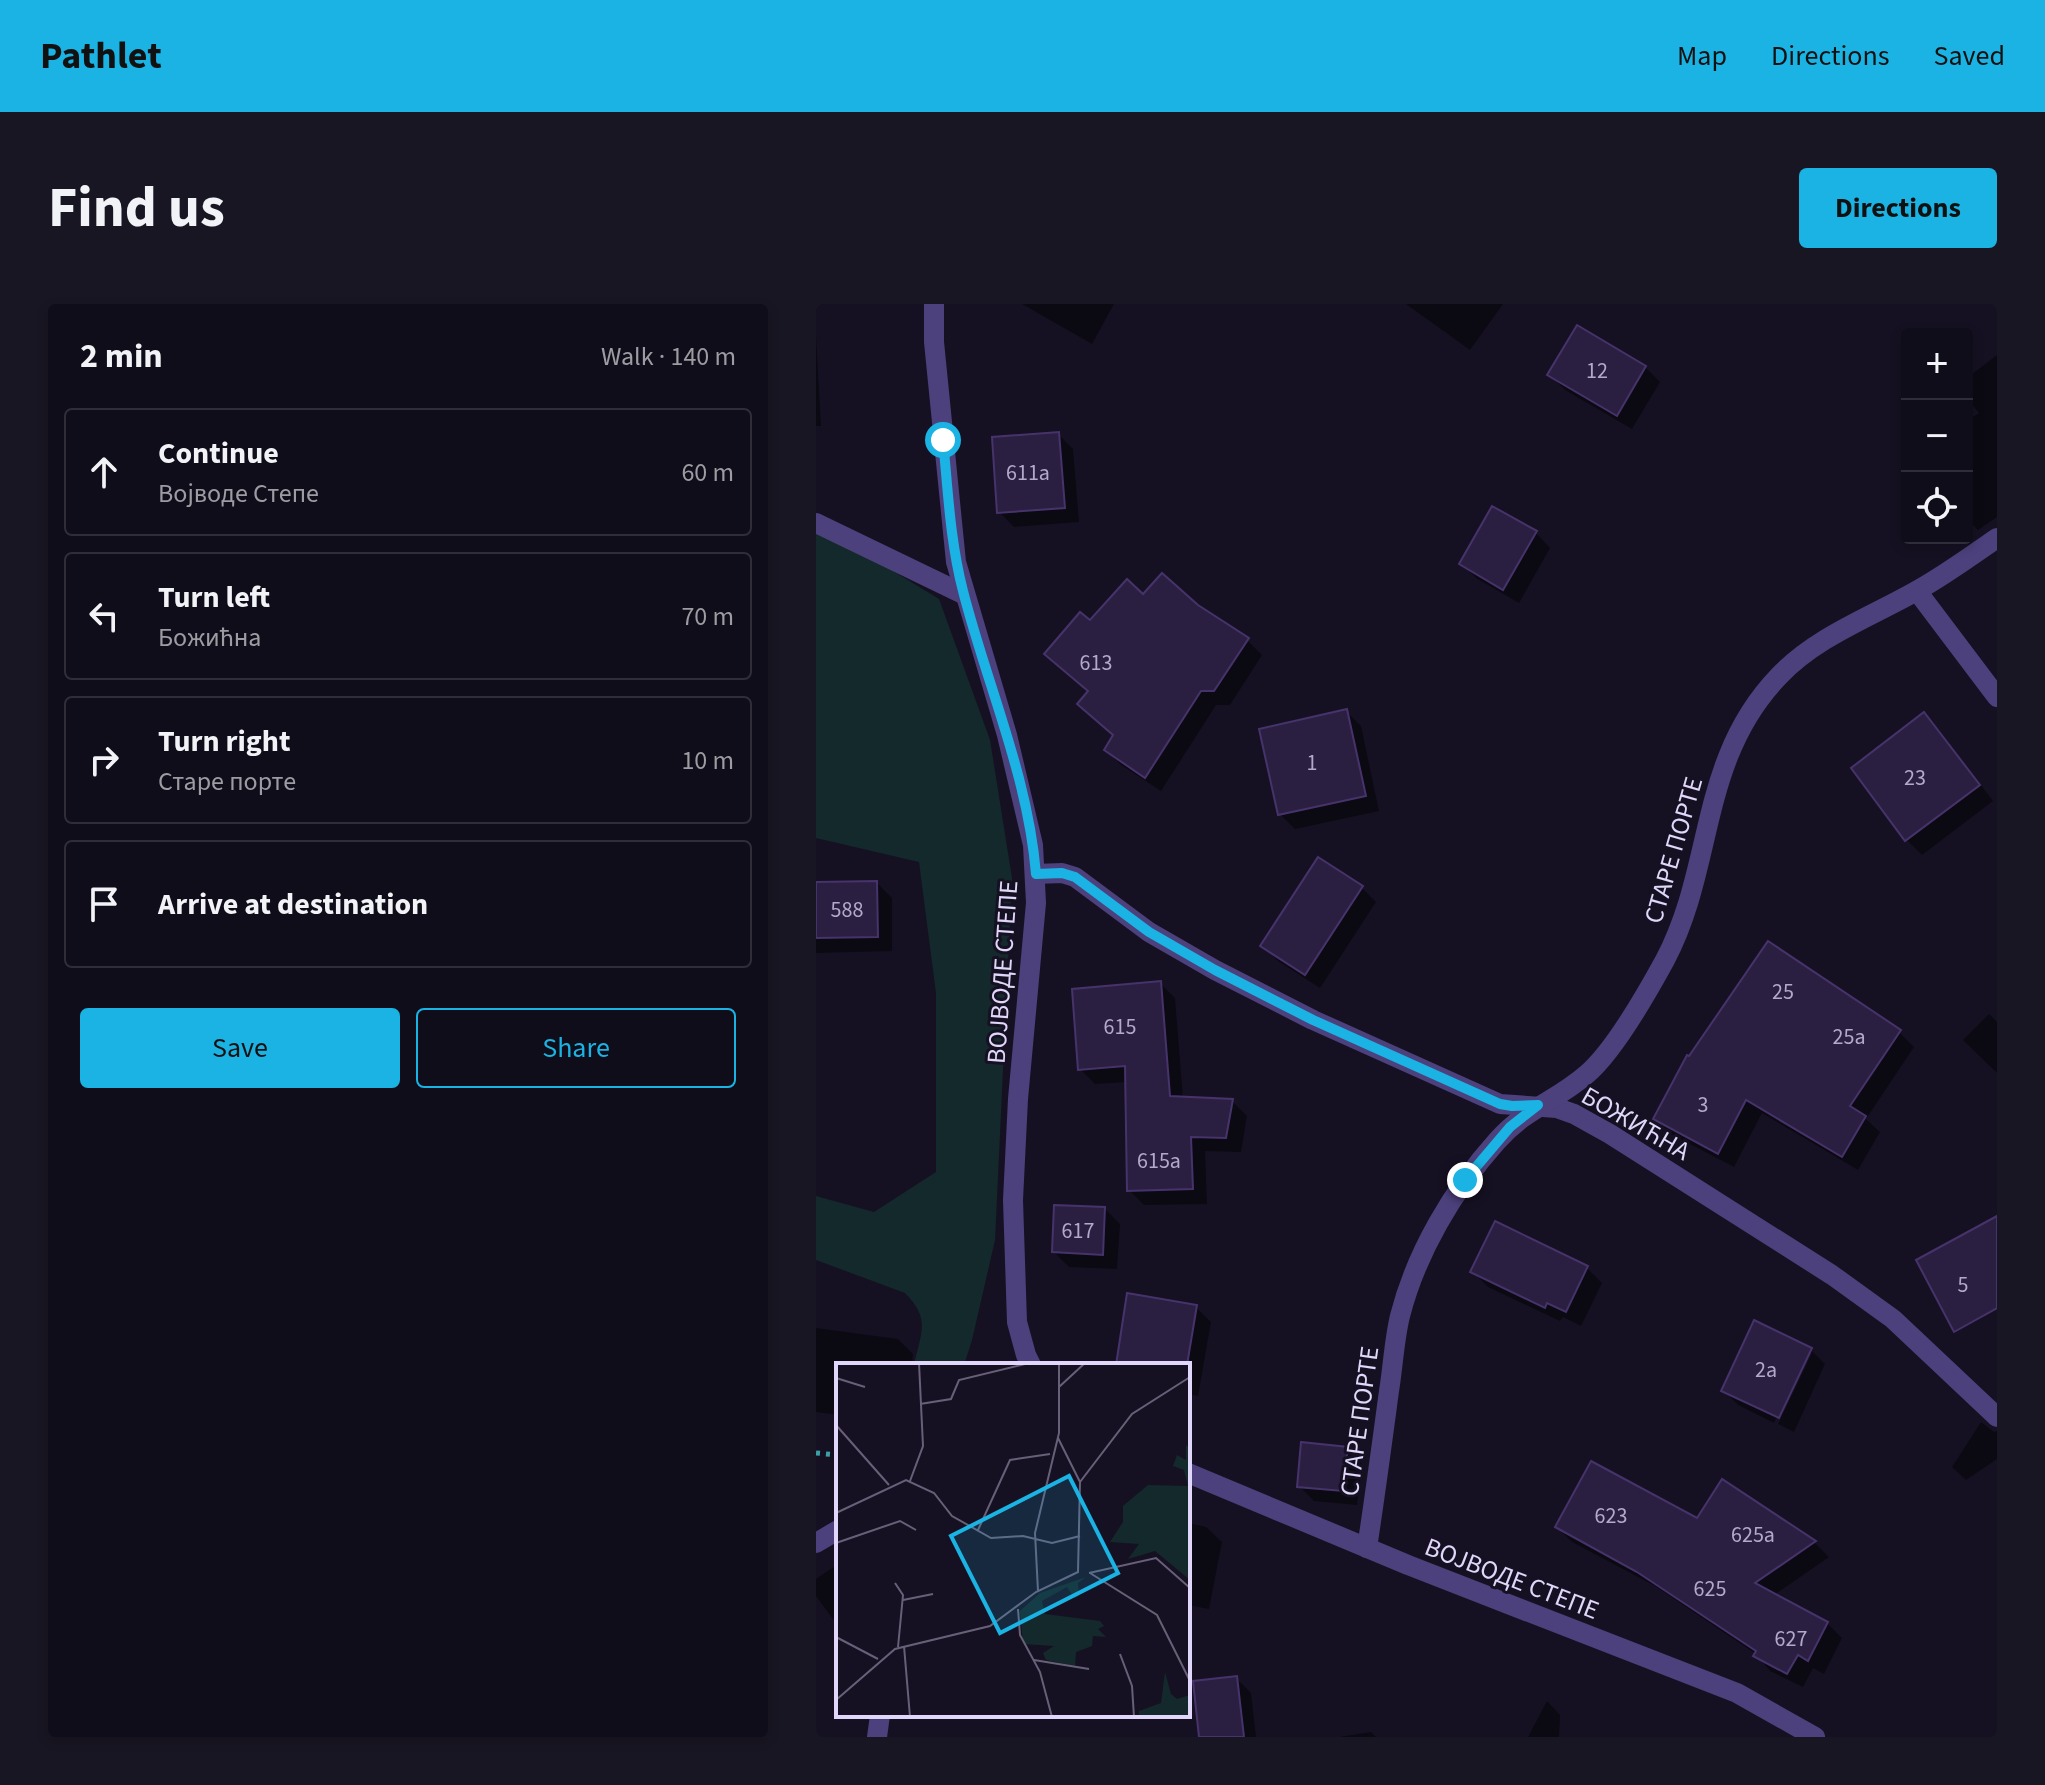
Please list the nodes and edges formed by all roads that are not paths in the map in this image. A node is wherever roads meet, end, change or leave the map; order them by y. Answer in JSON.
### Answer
{"nodes":[{"id":1,"x":934,"y":304,"type":"edge"},
{"id":2,"x":816,"y":523,"type":"edge"},
{"id":3,"x":1997,"y":538,"type":"edge"},
{"id":4,"x":1917,"y":591,"type":"junction"},
{"id":5,"x":963,"y":594,"type":"junction"},
{"id":6,"x":1997,"y":697,"type":"edge"},
{"id":7,"x":1036,"y":874,"type":"junction"},
{"id":8,"x":1538,"y":1105,"type":"junction"},
{"id":9,"x":1030,"y":1363,"type":"edge"},
{"id":10,"x":1997,"y":1417,"type":"edge"},
{"id":11,"x":1190,"y":1474,"type":"edge"},
{"id":12,"x":836,"y":1531,"type":"edge"},
{"id":13,"x":816,"y":1543,"type":"edge"},
{"id":14,"x":1367,"y":1548,"type":"junction"},
{"id":15,"x":880,"y":1717,"type":"edge"},
{"id":16,"x":877,"y":1737,"type":"edge"},
{"id":17,"x":1815,"y":1737,"type":"edge"}],
"edges":[{"from":1,"to":5,"type":"street","name":"ВОЈВОДЕ СТЕПЕ"},
{"from":2,"to":5,"type":"street"},
{"from":3,"to":4,"type":"street","name":"СТАРЕ ПОРТЕ"},
{"from":4,"to":6,"type":"street"},
{"from":4,"to":8,"type":"street","name":"СТАРЕ ПОРТЕ"},
{"from":5,"to":7,"type":"street","name":"ВОЈВОДЕ СТЕПЕ"},
{"from":7,"to":8,"type":"street","name":"БОЖИЋНА"},
{"from":7,"to":9,"type":"street","name":"ВОЈВОДЕ СТЕПЕ"},
{"from":8,"to":10,"type":"street","name":"БОЖИЋНА"},
{"from":8,"to":14,"type":"street","name":"СТАРЕ ПОРТЕ"},
{"from":11,"to":14,"type":"street","name":"ВОЈВОДЕ СТЕПЕ"},
{"from":12,"to":13,"type":"street"},
{"from":14,"to":17,"type":"street","name":"ВОЈВОДЕ СТЕПЕ"},
{"from":15,"to":16,"type":"street"}]}
